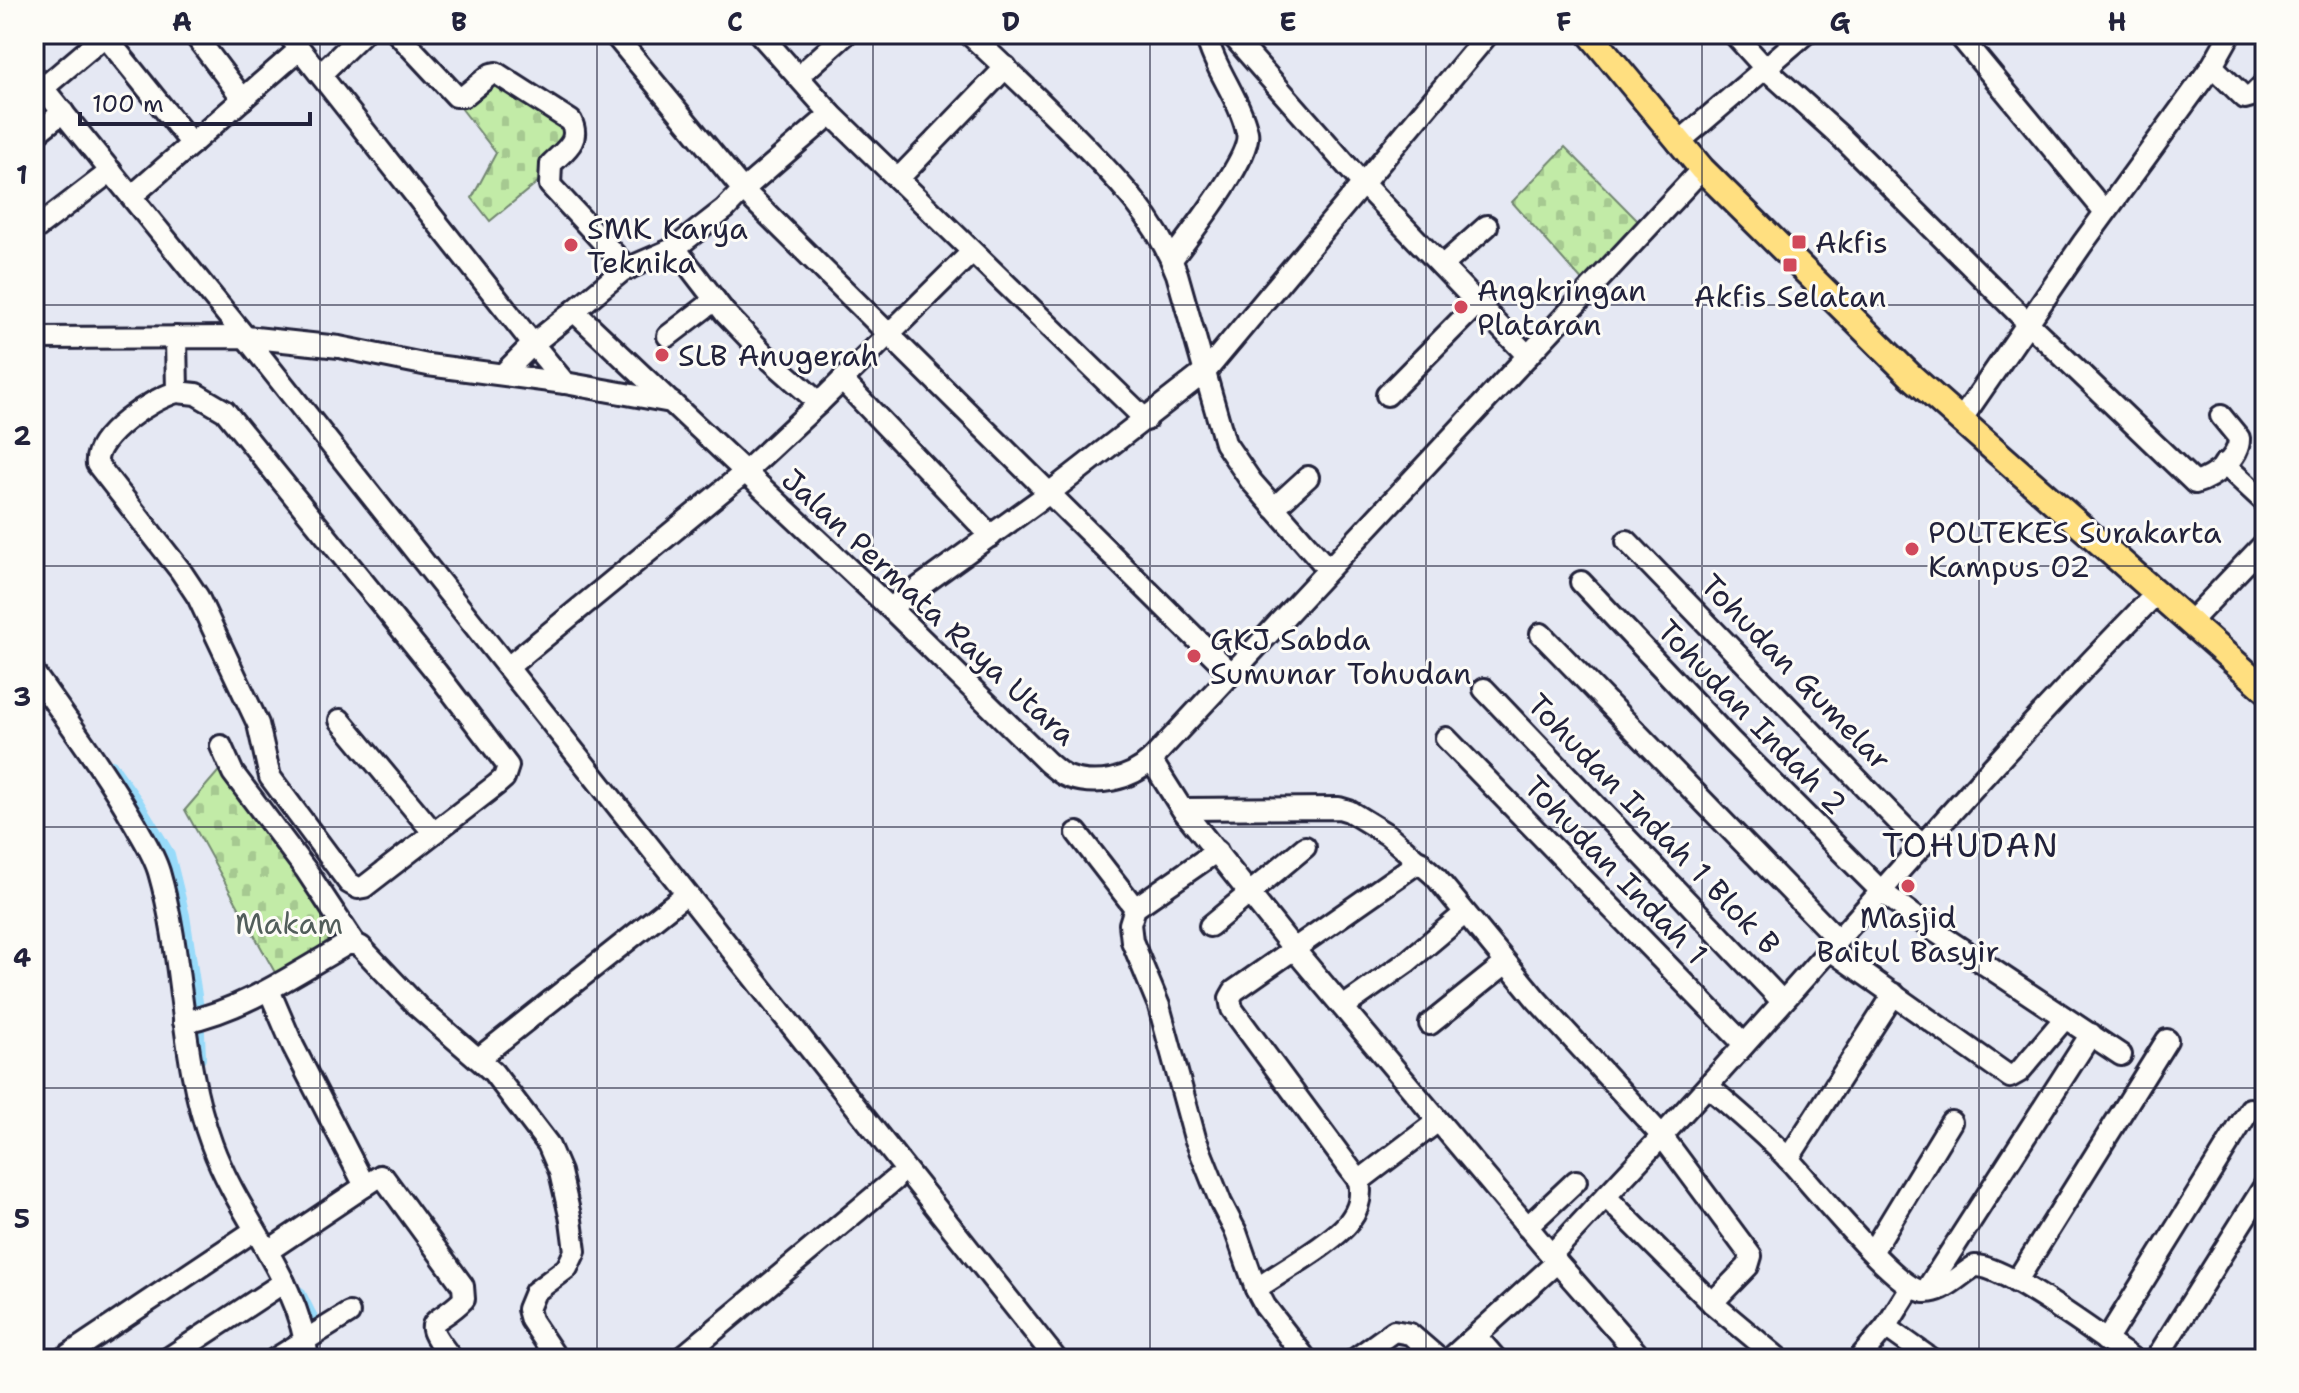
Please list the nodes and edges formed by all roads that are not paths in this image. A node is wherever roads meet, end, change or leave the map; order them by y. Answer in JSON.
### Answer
{"nodes":[{"id":1,"x":194,"y":34,"type":"edge"},
{"id":2,"x":288,"y":34,"type":"edge"},
{"id":3,"x":398,"y":34,"type":"edge"},
{"id":4,"x":614,"y":34,"type":"edge"},
{"id":5,"x":760,"y":34,"type":"edge"},
{"id":6,"x":846,"y":34,"type":"edge"},
{"id":7,"x":969,"y":34,"type":"edge"},
{"id":8,"x":1206,"y":34,"type":"edge"},
{"id":9,"x":1231,"y":34,"type":"edge"},
{"id":10,"x":1488,"y":34,"type":"edge"},
{"id":11,"x":1590,"y":34,"type":"edge"},
{"id":12,"x":1734,"y":34,"type":"edge"},
{"id":13,"x":1805,"y":34,"type":"edge"},
{"id":14,"x":1958,"y":34,"type":"edge"},
{"id":15,"x":2230,"y":34,"type":"edge"},
{"id":16,"x":106,"y":35,"type":"edge"},
{"id":17,"x":353,"y":37,"type":"edge"},
{"id":18,"x":292,"y":56,"type":"dead end"},
{"id":19,"x":2212,"y":66,"type":"junction"},
{"id":20,"x":809,"y":67,"type":"dead end"},
{"id":21,"x":1006,"y":67,"type":"junction"},
{"id":22,"x":1765,"y":68,"type":"junction"},
{"id":23,"x":321,"y":74,"type":"junction"},
{"id":24,"x":38,"y":82,"type":"edge"},
{"id":25,"x":2265,"y":83,"type":"edge"},
{"id":26,"x":243,"y":99,"type":"junction"},
{"id":27,"x":63,"y":112,"type":"junction"},
{"id":28,"x":831,"y":114,"type":"junction"},
{"id":29,"x":34,"y":135,"type":"edge"},
{"id":30,"x":1678,"y":143,"type":"junction"},
{"id":31,"x":192,"y":144,"type":"junction"},
{"id":32,"x":1702,"y":169,"type":"junction"},
{"id":33,"x":111,"y":171,"type":"junction"},
{"id":34,"x":898,"y":179,"type":"junction"},
{"id":35,"x":1363,"y":184,"type":"junction"},
{"id":36,"x":140,"y":189,"type":"dead end"},
{"id":37,"x":743,"y":190,"type":"junction"},
{"id":38,"x":2105,"y":212,"type":"junction"},
{"id":39,"x":1487,"y":226,"type":"dead end"},
{"id":40,"x":34,"y":230,"type":"edge"},
{"id":41,"x":675,"y":248,"type":"junction"},
{"id":42,"x":972,"y":252,"type":"junction"},
{"id":43,"x":1172,"y":259,"type":"junction"},
{"id":44,"x":1442,"y":266,"type":"junction"},
{"id":45,"x":628,"y":269,"type":"junction"},
{"id":46,"x":715,"y":300,"type":"junction"},
{"id":47,"x":1478,"y":303,"type":"junction"},
{"id":48,"x":574,"y":311,"type":"junction"},
{"id":49,"x":2027,"y":322,"type":"junction"},
{"id":50,"x":888,"y":335,"type":"junction"},
{"id":51,"x":668,"y":336,"type":"dead end"},
{"id":52,"x":34,"y":338,"type":"edge"},
{"id":53,"x":176,"y":342,"type":"junction"},
{"id":54,"x":533,"y":344,"type":"junction"},
{"id":55,"x":253,"y":346,"type":"junction"},
{"id":56,"x":1528,"y":356,"type":"junction"},
{"id":57,"x":1206,"y":371,"type":"junction"},
{"id":58,"x":504,"y":373,"type":"junction"},
{"id":59,"x":842,"y":380,"type":"junction"},
{"id":60,"x":565,"y":383,"type":"junction"},
{"id":61,"x":177,"y":392,"type":"junction"},
{"id":62,"x":1387,"y":395,"type":"dead end"},
{"id":63,"x":671,"y":402,"type":"junction"},
{"id":64,"x":819,"y":403,"type":"junction"},
{"id":65,"x":2221,"y":416,"type":"dead end"},
{"id":66,"x":1146,"y":420,"type":"junction"},
{"id":67,"x":1961,"y":420,"type":"junction"},
{"id":68,"x":2224,"y":464,"type":"junction"},
{"id":69,"x":744,"y":473,"type":"junction"},
{"id":70,"x":1308,"y":477,"type":"dead end"},
{"id":71,"x":1048,"y":494,"type":"junction"},
{"id":72,"x":2265,"y":502,"type":"edge"},
{"id":73,"x":1274,"y":508,"type":"junction"},
{"id":74,"x":991,"y":536,"type":"junction"},
{"id":75,"x":1627,"y":541,"type":"dead end"},
{"id":76,"x":2265,"y":543,"type":"edge"},
{"id":77,"x":1328,"y":569,"type":"junction"},
{"id":78,"x":1581,"y":582,"type":"dead end"},
{"id":79,"x":2147,"y":602,"type":"junction"},
{"id":80,"x":890,"y":608,"type":"junction"},
{"id":81,"x":2189,"y":623,"type":"junction"},
{"id":82,"x":1541,"y":634,"type":"dead end"},
{"id":83,"x":513,"y":663,"type":"dead end"},
{"id":84,"x":34,"y":673,"type":"edge"},
{"id":85,"x":1231,"y":673,"type":"junction"},
{"id":86,"x":1484,"y":689,"type":"dead end"},
{"id":87,"x":2265,"y":689,"type":"edge"},
{"id":88,"x":340,"y":720,"type":"dead end"},
{"id":89,"x":1446,"y":738,"type":"dead end"},
{"id":90,"x":221,"y":746,"type":"dead end"},
{"id":91,"x":1151,"y":760,"type":"junction"},
{"id":92,"x":1180,"y":805,"type":"junction"},
{"id":93,"x":433,"y":832,"type":"junction"},
{"id":94,"x":1077,"y":833,"type":"dead end"},
{"id":95,"x":1922,"y":846,"type":"junction"},
{"id":96,"x":1305,"y":847,"type":"dead end"},
{"id":97,"x":1217,"y":851,"type":"junction"},
{"id":98,"x":1420,"y":861,"type":"junction"},
{"id":99,"x":1881,"y":891,"type":"junction"},
{"id":100,"x":1251,"y":893,"type":"junction"},
{"id":101,"x":686,"y":894,"type":"junction"},
{"id":102,"x":1135,"y":908,"type":"junction"},
{"id":103,"x":1464,"y":914,"type":"junction"},
{"id":104,"x":1210,"y":926,"type":"dead end"},
{"id":105,"x":355,"y":944,"type":"junction"},
{"id":106,"x":1833,"y":944,"type":"junction"},
{"id":107,"x":1293,"y":948,"type":"junction"},
{"id":108,"x":1506,"y":963,"type":"junction"},
{"id":109,"x":269,"y":990,"type":"junction"},
{"id":110,"x":1894,"y":994,"type":"junction"},
{"id":111,"x":1781,"y":1000,"type":"junction"},
{"id":112,"x":1343,"y":1007,"type":"junction"},
{"id":113,"x":2065,"y":1018,"type":"junction"},
{"id":114,"x":194,"y":1020,"type":"junction"},
{"id":115,"x":1430,"y":1024,"type":"dead end"},
{"id":116,"x":2091,"y":1034,"type":"junction"},
{"id":117,"x":2167,"y":1040,"type":"dead end"},
{"id":118,"x":1743,"y":1043,"type":"junction"},
{"id":119,"x":2121,"y":1055,"type":"dead end"},
{"id":120,"x":479,"y":1058,"type":"junction"},
{"id":121,"x":1708,"y":1086,"type":"junction"},
{"id":122,"x":2250,"y":1109,"type":"dead end"},
{"id":123,"x":1438,"y":1121,"type":"junction"},
{"id":124,"x":1951,"y":1122,"type":"dead end"},
{"id":125,"x":1662,"y":1136,"type":"junction"},
{"id":126,"x":1788,"y":1159,"type":"junction"},
{"id":127,"x":894,"y":1180,"type":"dead end"},
{"id":128,"x":1359,"y":1181,"type":"junction"},
{"id":129,"x":1576,"y":1181,"type":"dead end"},
{"id":130,"x":2265,"y":1185,"type":"edge"},
{"id":131,"x":365,"y":1186,"type":"junction"},
{"id":132,"x":1606,"y":1197,"type":"junction"},
{"id":133,"x":1527,"y":1227,"type":"junction"},
{"id":134,"x":255,"y":1230,"type":"junction"},
{"id":135,"x":272,"y":1248,"type":"junction"},
{"id":136,"x":1872,"y":1252,"type":"junction"},
{"id":137,"x":1554,"y":1258,"type":"junction"},
{"id":138,"x":284,"y":1282,"type":"junction"},
{"id":139,"x":2016,"y":1282,"type":"junction"},
{"id":140,"x":1256,"y":1289,"type":"junction"},
{"id":141,"x":1918,"y":1290,"type":"junction"},
{"id":142,"x":1712,"y":1303,"type":"junction"},
{"id":143,"x":349,"y":1313,"type":"dead end"},
{"id":144,"x":1886,"y":1327,"type":"junction"},
{"id":145,"x":1476,"y":1336,"type":"junction"},
{"id":146,"x":2106,"y":1341,"type":"junction"},
{"id":147,"x":307,"y":1349,"type":"edge"},
{"id":148,"x":62,"y":1359,"type":"edge"},
{"id":149,"x":167,"y":1359,"type":"edge"},
{"id":150,"x":275,"y":1359,"type":"edge"},
{"id":151,"x":452,"y":1359,"type":"edge"},
{"id":152,"x":557,"y":1359,"type":"edge"},
{"id":153,"x":680,"y":1359,"type":"edge"},
{"id":154,"x":1056,"y":1359,"type":"edge"},
{"id":155,"x":1306,"y":1359,"type":"edge"},
{"id":156,"x":1355,"y":1359,"type":"edge"},
{"id":157,"x":1439,"y":1359,"type":"edge"},
{"id":158,"x":1450,"y":1359,"type":"edge"},
{"id":159,"x":1496,"y":1359,"type":"edge"},
{"id":160,"x":1642,"y":1359,"type":"edge"},
{"id":161,"x":1779,"y":1359,"type":"edge"},
{"id":162,"x":1859,"y":1359,"type":"edge"},
{"id":163,"x":1931,"y":1359,"type":"edge"},
{"id":164,"x":2133,"y":1359,"type":"edge"},
{"id":165,"x":2156,"y":1359,"type":"edge"}],
"edges":[{"from":1,"to":26,"type":"street"},
{"from":2,"to":23,"type":"street"},
{"from":3,"to":45,"type":"street"},
{"from":4,"to":37,"type":"street"},
{"from":5,"to":28,"type":"street"},
{"from":6,"to":20,"type":"street"},
{"from":7,"to":21,"type":"street"},
{"from":8,"to":43,"type":"street"},
{"from":9,"to":35,"type":"street"},
{"from":10,"to":35,"type":"street"},
{"from":11,"to":30,"type":"main road"},
{"from":12,"to":22,"type":"street"},
{"from":13,"to":22,"type":"street"},
{"from":14,"to":38,"type":"street"},
{"from":15,"to":19,"type":"street"},
{"from":16,"to":24,"type":"street"},
{"from":16,"to":31,"type":"street"},
{"from":17,"to":23,"type":"street"},
{"from":18,"to":26,"type":"street"},
{"from":19,"to":25,"type":"street"},
{"from":19,"to":38,"type":"street"},
{"from":21,"to":34,"type":"street"},
{"from":21,"to":43,"type":"street"},
{"from":22,"to":30,"type":"street"},
{"from":22,"to":49,"type":"street"},
{"from":23,"to":54,"type":"street"},
{"from":24,"to":27,"type":"street"},
{"from":26,"to":31,"type":"street"},
{"from":27,"to":29,"type":"street"},
{"from":27,"to":33,"type":"street"},
{"from":28,"to":34,"type":"street"},
{"from":28,"to":37,"type":"street"},
{"from":30,"to":32,"type":"main road"},
{"from":31,"to":36,"type":"street"},
{"from":32,"to":56,"type":"street","name":"Jalan Permata Raya Utara"},
{"from":32,"to":67,"type":"main road"},
{"from":33,"to":40,"type":"street"},
{"from":33,"to":55,"type":"street"},
{"from":34,"to":42,"type":"street"},
{"from":35,"to":44,"type":"street"},
{"from":35,"to":57,"type":"street"},
{"from":37,"to":41,"type":"street"},
{"from":37,"to":50,"type":"street"},
{"from":38,"to":49,"type":"street"},
{"from":39,"to":44,"type":"street"},
{"from":41,"to":45,"type":"street"},
{"from":41,"to":46,"type":"street"},
{"from":42,"to":50,"type":"street"},
{"from":42,"to":66,"type":"street"},
{"from":43,"to":57,"type":"street"},
{"from":44,"to":47,"type":"street"},
{"from":45,"to":48,"type":"street"},
{"from":46,"to":51,"type":"street"},
{"from":46,"to":64,"type":"street"},
{"from":47,"to":56,"type":"street"},
{"from":47,"to":62,"type":"street"},
{"from":48,"to":54,"type":"street"},
{"from":48,"to":63,"type":"street","name":"Jalan Permata Raya Utara"},
{"from":49,"to":67,"type":"street"},
{"from":49,"to":68,"type":"street"},
{"from":50,"to":59,"type":"street"},
{"from":50,"to":71,"type":"street"},
{"from":52,"to":53,"type":"street"},
{"from":53,"to":55,"type":"street"},
{"from":53,"to":61,"type":"street"},
{"from":54,"to":58,"type":"street"},
{"from":54,"to":60,"type":"street"},
{"from":55,"to":58,"type":"street"},
{"from":55,"to":101,"type":"street"},
{"from":56,"to":77,"type":"street","name":"Jalan Permata Raya Utara"},
{"from":57,"to":66,"type":"street"},
{"from":57,"to":73,"type":"street"},
{"from":58,"to":60,"type":"street"},
{"from":59,"to":64,"type":"street"},
{"from":59,"to":74,"type":"street"},
{"from":60,"to":63,"type":"street"},
{"from":61,"to":93,"type":"street"},
{"from":61,"to":93,"type":"street"},
{"from":63,"to":69,"type":"street","name":"Jalan Permata Raya Utara"},
{"from":64,"to":69,"type":"street"},
{"from":65,"to":68,"type":"street"},
{"from":66,"to":71,"type":"street"},
{"from":67,"to":79,"type":"main road"},
{"from":68,"to":72,"type":"street"},
{"from":69,"to":80,"type":"street","name":"Jalan Permata Raya Utara"},
{"from":69,"to":83,"type":"street"},
{"from":70,"to":73,"type":"street"},
{"from":71,"to":74,"type":"street"},
{"from":71,"to":85,"type":"street"},
{"from":73,"to":77,"type":"street"},
{"from":74,"to":80,"type":"street"},
{"from":75,"to":95,"type":"street","name":"Tohudan Gumelar"},
{"from":76,"to":81,"type":"street"},
{"from":77,"to":85,"type":"street","name":"Jalan Permata Raya Utara"},
{"from":78,"to":99,"type":"street","name":"Tohudan Indah 2"},
{"from":79,"to":81,"type":"main road"},
{"from":79,"to":95,"type":"street"},
{"from":80,"to":91,"type":"street","name":"Jalan Permata Raya Utara"},
{"from":81,"to":87,"type":"main road"},
{"from":82,"to":106,"type":"street"},
{"from":84,"to":114,"type":"street"},
{"from":85,"to":91,"type":"street","name":"Jalan Permata Raya Utara"},
{"from":86,"to":111,"type":"street","name":"Tohudan Indah 1 Blok B"},
{"from":88,"to":93,"type":"street"},
{"from":89,"to":118,"type":"street","name":"Tohudan Indah 1"},
{"from":90,"to":105,"type":"street"},
{"from":91,"to":92,"type":"street"},
{"from":92,"to":97,"type":"street"},
{"from":92,"to":98,"type":"street"},
{"from":94,"to":102,"type":"street"},
{"from":95,"to":99,"type":"street"},
{"from":96,"to":100,"type":"street"},
{"from":97,"to":100,"type":"street"},
{"from":97,"to":102,"type":"street"},
{"from":98,"to":103,"type":"street"},
{"from":98,"to":107,"type":"street"},
{"from":99,"to":106,"type":"street"},
{"from":99,"to":113,"type":"street","name":"Tohudan Indah 2"},
{"from":100,"to":104,"type":"street"},
{"from":100,"to":107,"type":"street"},
{"from":101,"to":120,"type":"street"},
{"from":101,"to":154,"type":"street"},
{"from":102,"to":140,"type":"street"},
{"from":103,"to":108,"type":"street"},
{"from":103,"to":112,"type":"street"},
{"from":105,"to":109,"type":"street"},
{"from":105,"to":120,"type":"street"},
{"from":106,"to":110,"type":"street"},
{"from":106,"to":111,"type":"street"},
{"from":107,"to":112,"type":"street"},
{"from":107,"to":128,"type":"street"},
{"from":108,"to":115,"type":"street"},
{"from":108,"to":125,"type":"street"},
{"from":109,"to":114,"type":"street"},
{"from":109,"to":131,"type":"street"},
{"from":110,"to":113,"type":"street"},
{"from":110,"to":126,"type":"street"},
{"from":111,"to":118,"type":"street"},
{"from":112,"to":123,"type":"street"},
{"from":113,"to":116,"type":"street","name":"Tohudan Indah 2"},
{"from":114,"to":134,"type":"street"},
{"from":116,"to":119,"type":"street","name":"Tohudan Indah 2"},
{"from":116,"to":141,"type":"street"},
{"from":117,"to":139,"type":"street"},
{"from":118,"to":121,"type":"street"},
{"from":120,"to":152,"type":"street"},
{"from":121,"to":125,"type":"street"},
{"from":121,"to":126,"type":"street"},
{"from":122,"to":146,"type":"street"},
{"from":123,"to":128,"type":"street"},
{"from":123,"to":133,"type":"street"},
{"from":124,"to":136,"type":"street"},
{"from":125,"to":132,"type":"street"},
{"from":125,"to":142,"type":"street"},
{"from":126,"to":136,"type":"street"},
{"from":127,"to":153,"type":"street"},
{"from":128,"to":140,"type":"street"},
{"from":129,"to":133,"type":"street"},
{"from":130,"to":165,"type":"street"},
{"from":131,"to":135,"type":"street"},
{"from":131,"to":151,"type":"street"},
{"from":132,"to":137,"type":"street"},
{"from":132,"to":142,"type":"street"},
{"from":133,"to":137,"type":"street"},
{"from":134,"to":135,"type":"street"},
{"from":134,"to":148,"type":"street"},
{"from":135,"to":138,"type":"street"},
{"from":136,"to":141,"type":"street"},
{"from":137,"to":145,"type":"street"},
{"from":137,"to":160,"type":"street"},
{"from":138,"to":147,"type":"street"},
{"from":138,"to":149,"type":"street"},
{"from":139,"to":141,"type":"street"},
{"from":139,"to":146,"type":"street"},
{"from":140,"to":155,"type":"street"},
{"from":141,"to":144,"type":"street"},
{"from":142,"to":161,"type":"street"},
{"from":143,"to":147,"type":"street"},
{"from":144,"to":162,"type":"street"},
{"from":144,"to":163,"type":"street"},
{"from":145,"to":158,"type":"street"},
{"from":145,"to":159,"type":"street"},
{"from":146,"to":164,"type":"street"},
{"from":147,"to":150,"type":"street"},
{"from":156,"to":157,"type":"street"}]}
